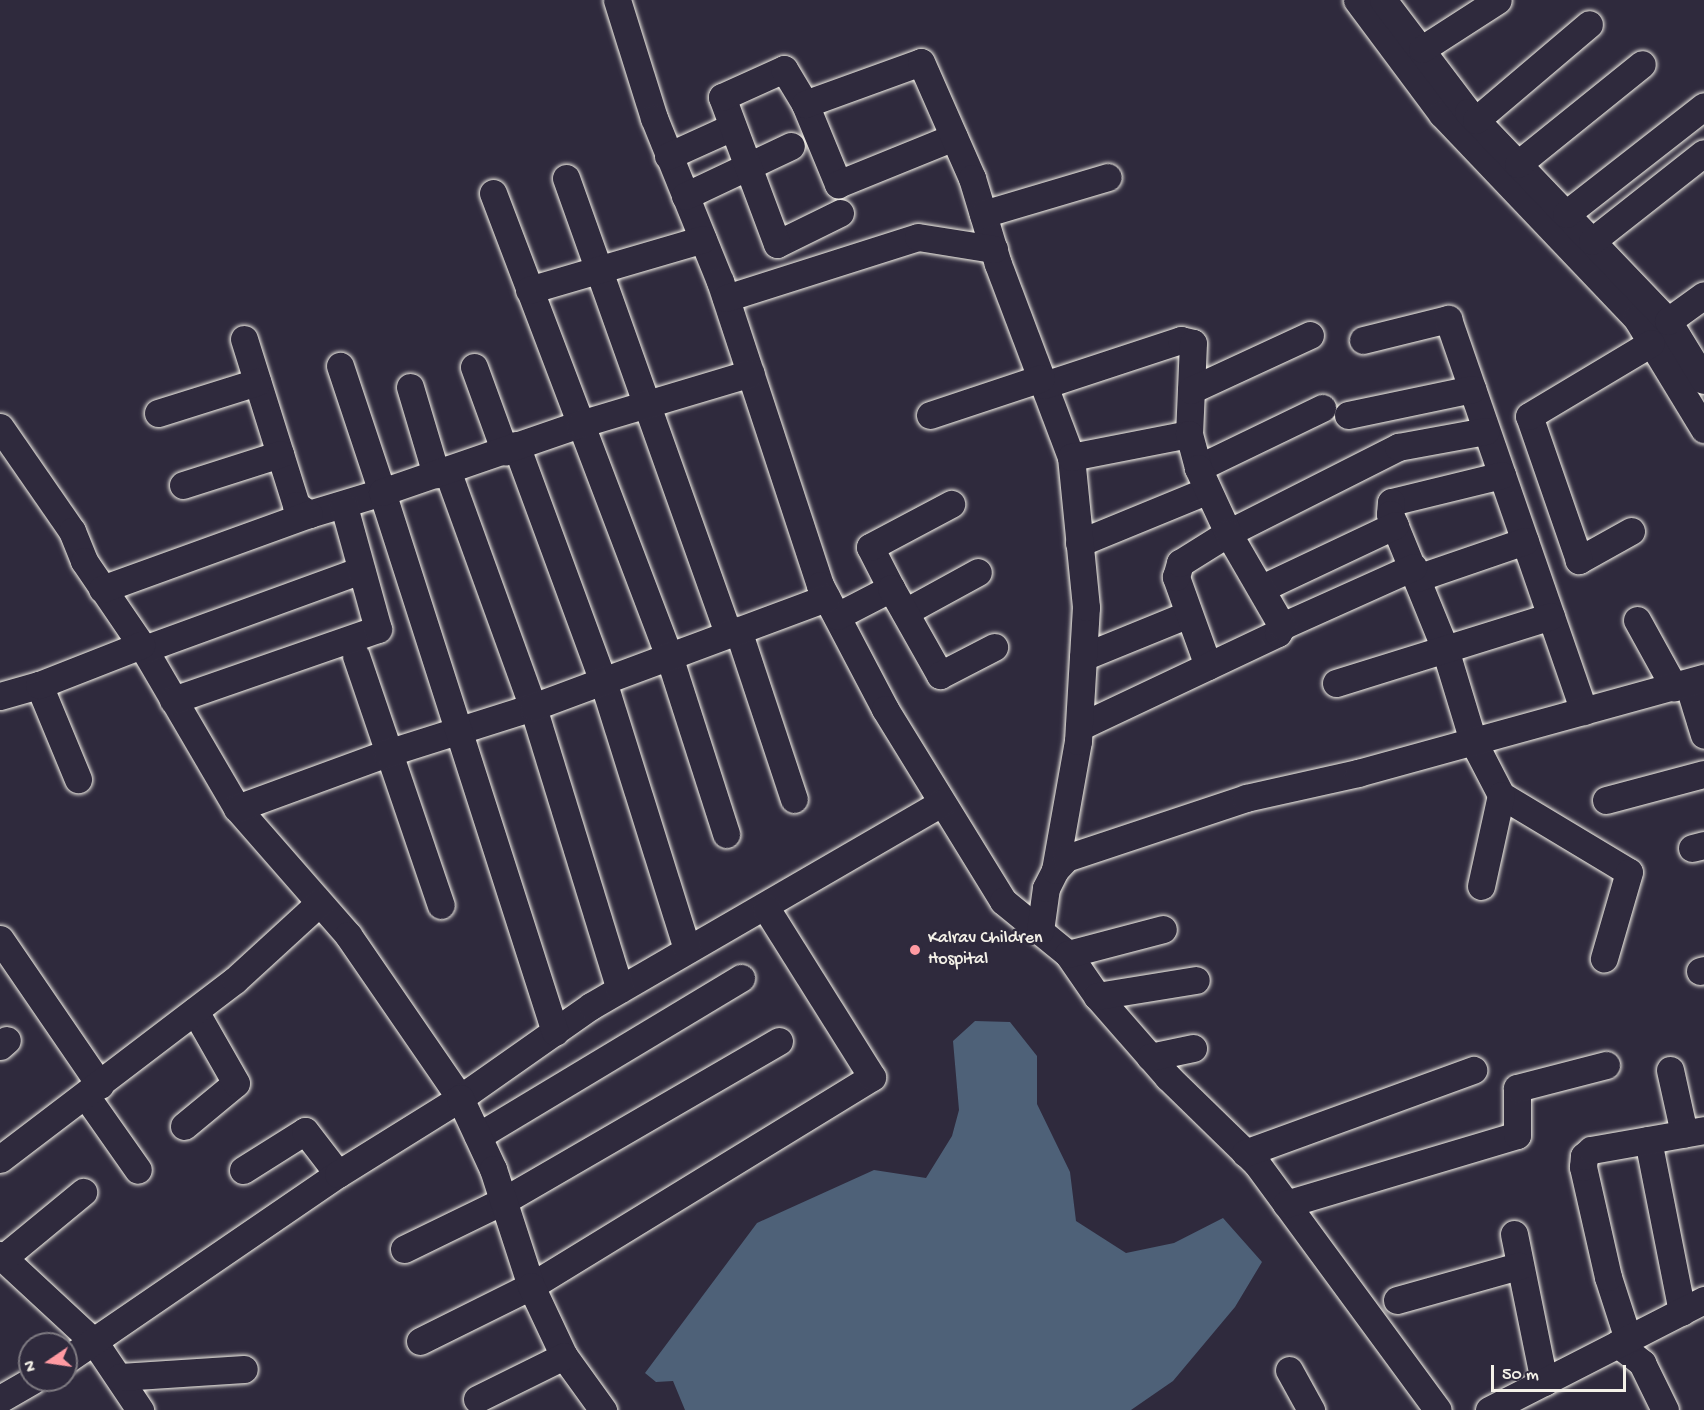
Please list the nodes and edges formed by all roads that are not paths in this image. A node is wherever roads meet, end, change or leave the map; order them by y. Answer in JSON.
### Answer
{"nodes":[{"id":1,"x":617,"y":0,"type":"edge"},
{"id":2,"x":1357,"y":0,"type":"edge"},
{"id":3,"x":1498,"y":0,"type":"edge"},
{"id":4,"x":1395,"y":4,"type":"edge"},
{"id":5,"x":1589,"y":24,"type":"dead end"},
{"id":6,"x":1422,"y":48,"type":"junction"},
{"id":7,"x":1642,"y":64,"type":"dead end"},
{"id":8,"x":805,"y":104,"type":"junction"},
{"id":9,"x":1704,"y":106,"type":"edge"},
{"id":10,"x":1476,"y":120,"type":"junction"},
{"id":11,"x":732,"y":127,"type":"junction"},
{"id":12,"x":954,"y":137,"type":"junction"},
{"id":13,"x":791,"y":146,"type":"dead end"},
{"id":14,"x":1704,"y":153,"type":"edge"},
{"id":15,"x":668,"y":156,"type":"junction"},
{"id":16,"x":1518,"y":164,"type":"junction"},
{"id":17,"x":748,"y":166,"type":"junction"},
{"id":18,"x":1108,"y":177,"type":"dead end"},
{"id":19,"x":566,"y":178,"type":"dead end"},
{"id":20,"x":493,"y":193,"type":"dead end"},
{"id":21,"x":686,"y":196,"type":"junction"},
{"id":22,"x":840,"y":213,"type":"dead end"},
{"id":23,"x":983,"y":213,"type":"junction"},
{"id":24,"x":1566,"y":214,"type":"junction"},
{"id":25,"x":703,"y":239,"type":"junction"},
{"id":26,"x":1592,"y":241,"type":"junction"},
{"id":27,"x":994,"y":249,"type":"junction"},
{"id":28,"x":599,"y":269,"type":"junction"},
{"id":29,"x":530,"y":290,"type":"junction"},
{"id":30,"x":1704,"y":295,"type":"edge"},
{"id":31,"x":726,"y":298,"type":"junction"},
{"id":32,"x":1668,"y":321,"type":"junction"},
{"id":33,"x":1310,"y":335,"type":"dead end"},
{"id":34,"x":244,"y":339,"type":"dead end"},
{"id":35,"x":1363,"y":340,"type":"dead end"},
{"id":36,"x":1651,"y":343,"type":"junction"},
{"id":37,"x":340,"y":366,"type":"dead end"},
{"id":38,"x":474,"y":367,"type":"dead end"},
{"id":39,"x":751,"y":373,"type":"junction"},
{"id":40,"x":1704,"y":380,"type":"edge"},
{"id":41,"x":1042,"y":381,"type":"junction"},
{"id":42,"x":257,"y":382,"type":"junction"},
{"id":43,"x":410,"y":387,"type":"dead end"},
{"id":44,"x":1472,"y":388,"type":"junction"},
{"id":45,"x":1191,"y":390,"type":"junction"},
{"id":46,"x":647,"y":403,"type":"junction"},
{"id":47,"x":1322,"y":408,"type":"dead end"},
{"id":48,"x":158,"y":413,"type":"dead end"},
{"id":49,"x":930,"y":415,"type":"dead end"},
{"id":50,"x":1348,"y":415,"type":"dead end"},
{"id":51,"x":580,"y":424,"type":"junction"},
{"id":52,"x":0,"y":427,"type":"edge"},
{"id":53,"x":1704,"y":429,"type":"edge"},
{"id":54,"x":1486,"y":431,"type":"junction"},
{"id":55,"x":1189,"y":434,"type":"junction"},
{"id":56,"x":511,"y":448,"type":"junction"},
{"id":57,"x":280,"y":454,"type":"junction"},
{"id":58,"x":1071,"y":457,"type":"junction"},
{"id":59,"x":2,"y":460,"type":"edge"},
{"id":60,"x":442,"y":472,"type":"junction"},
{"id":61,"x":1502,"y":475,"type":"junction"},
{"id":62,"x":1203,"y":479,"type":"junction"},
{"id":63,"x":183,"y":485,"type":"dead end"},
{"id":64,"x":381,"y":492,"type":"junction"},
{"id":65,"x":951,"y":504,"type":"dead end"},
{"id":66,"x":344,"y":506,"type":"junction"},
{"id":67,"x":309,"y":514,"type":"junction"},
{"id":68,"x":1395,"y":525,"type":"junction"},
{"id":69,"x":1631,"y":531,"type":"dead end"},
{"id":70,"x":1228,"y":533,"type":"junction"},
{"id":71,"x":1525,"y":541,"type":"junction"},
{"id":72,"x":1079,"y":543,"type":"junction"},
{"id":73,"x":84,"y":561,"type":"junction"},
{"id":74,"x":361,"y":570,"type":"junction"},
{"id":75,"x":978,"y":572,"type":"dead end"},
{"id":76,"x":1415,"y":572,"type":"junction"},
{"id":77,"x":891,"y":588,"type":"junction"},
{"id":78,"x":1262,"y":588,"type":"junction"},
{"id":79,"x":102,"y":589,"type":"junction"},
{"id":80,"x":831,"y":607,"type":"junction"},
{"id":81,"x":905,"y":612,"type":"junction"},
{"id":82,"x":1189,"y":614,"type":"junction"},
{"id":83,"x":1551,"y":616,"type":"junction"},
{"id":84,"x":1637,"y":620,"type":"dead end"},
{"id":85,"x":1282,"y":626,"type":"junction"},
{"id":86,"x":733,"y":632,"type":"junction"},
{"id":87,"x":142,"y":647,"type":"junction"},
{"id":88,"x":994,"y":647,"type":"dead end"},
{"id":89,"x":1445,"y":649,"type":"junction"},
{"id":90,"x":669,"y":656,"type":"junction"},
{"id":91,"x":356,"y":657,"type":"dead end"},
{"id":92,"x":1083,"y":657,"type":"junction"},
{"id":93,"x":1208,"y":666,"type":"junction"},
{"id":94,"x":603,"y":681,"type":"junction"},
{"id":95,"x":1336,"y":683,"type":"dead end"},
{"id":96,"x":1689,"y":683,"type":"edge"},
{"id":97,"x":39,"y":685,"type":"junction"},
{"id":98,"x":0,"y":696,"type":"edge"},
{"id":99,"x":173,"y":700,"type":"junction"},
{"id":100,"x":533,"y":707,"type":"junction"},
{"id":101,"x":1584,"y":711,"type":"junction"},
{"id":102,"x":1079,"y":727,"type":"junction"},
{"id":103,"x":459,"y":730,"type":"junction"},
{"id":104,"x":1704,"y":735,"type":"edge"},
{"id":105,"x":1473,"y":741,"type":"junction"},
{"id":106,"x":387,"y":753,"type":"junction"},
{"id":107,"x":1704,"y":774,"type":"edge"},
{"id":108,"x":78,"y":779,"type":"dead end"},
{"id":109,"x":1501,"y":795,"type":"junction"},
{"id":110,"x":794,"y":800,"type":"dead end"},
{"id":111,"x":1606,"y":800,"type":"dead end"},
{"id":112,"x":941,"y":803,"type":"junction"},
{"id":113,"x":237,"y":808,"type":"junction"},
{"id":114,"x":726,"y":834,"type":"dead end"},
{"id":115,"x":1054,"y":870,"type":"junction"},
{"id":116,"x":1480,"y":886,"type":"dead end"},
{"id":117,"x":319,"y":903,"type":"junction"},
{"id":118,"x":441,"y":905,"type":"dead end"},
{"id":119,"x":765,"y":908,"type":"junction"},
{"id":120,"x":1163,"y":929,"type":"dead end"},
{"id":121,"x":1040,"y":931,"type":"junction"},
{"id":122,"x":0,"y":939,"type":"edge"},
{"id":123,"x":687,"y":948,"type":"junction"},
{"id":124,"x":1068,"y":954,"type":"junction"},
{"id":125,"x":1605,"y":958,"type":"dead end"},
{"id":126,"x":741,"y":978,"type":"dead end"},
{"id":127,"x":1196,"y":980,"type":"dead end"},
{"id":128,"x":620,"y":989,"type":"junction"},
{"id":129,"x":1097,"y":996,"type":"junction"},
{"id":130,"x":195,"y":1011,"type":"junction"},
{"id":131,"x":555,"y":1032,"type":"junction"},
{"id":132,"x":779,"y":1041,"type":"dead end"},
{"id":133,"x":1193,"y":1048,"type":"dead end"},
{"id":134,"x":1150,"y":1057,"type":"junction"},
{"id":135,"x":1606,"y":1065,"type":"dead end"},
{"id":136,"x":1473,"y":1070,"type":"dead end"},
{"id":137,"x":1670,"y":1070,"type":"dead end"},
{"id":138,"x":93,"y":1091,"type":"junction"},
{"id":139,"x":460,"y":1098,"type":"junction"},
{"id":140,"x":184,"y":1126,"type":"dead end"},
{"id":141,"x":1694,"y":1131,"type":"edge"},
{"id":142,"x":478,"y":1136,"type":"junction"},
{"id":143,"x":1648,"y":1140,"type":"junction"},
{"id":144,"x":1245,"y":1153,"type":"junction"},
{"id":145,"x":0,"y":1159,"type":"edge"},
{"id":146,"x":138,"y":1170,"type":"dead end"},
{"id":147,"x":243,"y":1170,"type":"dead end"},
{"id":148,"x":338,"y":1174,"type":"junction"},
{"id":149,"x":83,"y":1192,"type":"dead end"},
{"id":150,"x":503,"y":1201,"type":"junction"},
{"id":151,"x":1286,"y":1204,"type":"junction"},
{"id":152,"x":1514,"y":1234,"type":"dead end"},
{"id":153,"x":405,"y":1249,"type":"dead end"},
{"id":154,"x":2,"y":1256,"type":"edge"},
{"id":155,"x":1519,"y":1266,"type":"junction"},
{"id":156,"x":531,"y":1286,"type":"junction"},
{"id":157,"x":1397,"y":1300,"type":"dead end"},
{"id":158,"x":1693,"y":1306,"type":"edge"},
{"id":159,"x":420,"y":1341,"type":"dead end"},
{"id":160,"x":1623,"y":1342,"type":"junction"},
{"id":161,"x":95,"y":1343,"type":"junction"},
{"id":162,"x":78,"y":1353,"type":"edge"},
{"id":163,"x":564,"y":1356,"type":"junction"},
{"id":164,"x":244,"y":1369,"type":"dead end"},
{"id":165,"x":1289,"y":1370,"type":"dead end"},
{"id":166,"x":120,"y":1377,"type":"junction"},
{"id":167,"x":1544,"y":1382,"type":"junction"},
{"id":168,"x":18,"y":1389,"type":"edge"},
{"id":169,"x":0,"y":1399,"type":"edge"},
{"id":170,"x":477,"y":1399,"type":"dead end"},
{"id":171,"x":140,"y":1410,"type":"edge"},
{"id":172,"x":602,"y":1410,"type":"edge"},
{"id":173,"x":1311,"y":1410,"type":"edge"},
{"id":174,"x":1438,"y":1410,"type":"edge"},
{"id":175,"x":1489,"y":1410,"type":"edge"},
{"id":176,"x":1665,"y":1410,"type":"edge"}],
"edges":[{"from":1,"to":15,"type":"street"},
{"from":2,"to":36,"type":"street"},
{"from":3,"to":6,"type":"street"},
{"from":4,"to":6,"type":"street"},
{"from":5,"to":10,"type":"street"},
{"from":6,"to":10,"type":"street"},
{"from":7,"to":16,"type":"street"},
{"from":8,"to":11,"type":"street"},
{"from":8,"to":12,"type":"street"},
{"from":8,"to":12,"type":"street"},
{"from":9,"to":24,"type":"street"},
{"from":10,"to":16,"type":"street"},
{"from":11,"to":15,"type":"street"},
{"from":11,"to":17,"type":"street"},
{"from":12,"to":23,"type":"street"},
{"from":13,"to":17,"type":"street"},
{"from":14,"to":26,"type":"street"},
{"from":15,"to":21,"type":"street"},
{"from":16,"to":24,"type":"street"},
{"from":17,"to":21,"type":"street"},
{"from":17,"to":22,"type":"street"},
{"from":18,"to":23,"type":"street"},
{"from":19,"to":28,"type":"street"},
{"from":20,"to":29,"type":"street"},
{"from":21,"to":25,"type":"street"},
{"from":23,"to":27,"type":"street"},
{"from":24,"to":26,"type":"street"},
{"from":25,"to":28,"type":"street"},
{"from":25,"to":31,"type":"street"},
{"from":26,"to":32,"type":"street"},
{"from":27,"to":31,"type":"street"},
{"from":27,"to":41,"type":"street"},
{"from":28,"to":29,"type":"street"},
{"from":28,"to":46,"type":"street"},
{"from":29,"to":51,"type":"street"},
{"from":30,"to":32,"type":"street"},
{"from":31,"to":39,"type":"street"},
{"from":32,"to":40,"type":"street"},
{"from":33,"to":45,"type":"street"},
{"from":34,"to":42,"type":"street"},
{"from":35,"to":44,"type":"street"},
{"from":36,"to":53,"type":"street"},
{"from":36,"to":69,"type":"street"},
{"from":37,"to":64,"type":"street"},
{"from":38,"to":56,"type":"street"},
{"from":39,"to":46,"type":"street"},
{"from":39,"to":80,"type":"street"},
{"from":41,"to":45,"type":"street"},
{"from":41,"to":49,"type":"street"},
{"from":41,"to":58,"type":"street"},
{"from":42,"to":48,"type":"street"},
{"from":42,"to":57,"type":"street"},
{"from":43,"to":60,"type":"street"},
{"from":44,"to":50,"type":"street"},
{"from":44,"to":54,"type":"street"},
{"from":45,"to":55,"type":"street"},
{"from":46,"to":51,"type":"street"},
{"from":46,"to":86,"type":"street"},
{"from":47,"to":62,"type":"street"},
{"from":51,"to":56,"type":"street"},
{"from":51,"to":90,"type":"street"},
{"from":52,"to":73,"type":"street"},
{"from":54,"to":61,"type":"street"},
{"from":54,"to":70,"type":"street"},
{"from":55,"to":58,"type":"street"},
{"from":55,"to":62,"type":"street"},
{"from":56,"to":60,"type":"street"},
{"from":56,"to":94,"type":"street"},
{"from":57,"to":63,"type":"street"},
{"from":57,"to":67,"type":"street"},
{"from":58,"to":72,"type":"street"},
{"from":59,"to":73,"type":"street"},
{"from":60,"to":64,"type":"street"},
{"from":60,"to":100,"type":"street"},
{"from":61,"to":68,"type":"street"},
{"from":61,"to":71,"type":"street"},
{"from":62,"to":70,"type":"street"},
{"from":62,"to":72,"type":"street"},
{"from":64,"to":66,"type":"street"},
{"from":64,"to":103,"type":"street"},
{"from":65,"to":77,"type":"street"},
{"from":66,"to":67,"type":"street"},
{"from":66,"to":74,"type":"street"},
{"from":67,"to":79,"type":"street"},
{"from":68,"to":76,"type":"street"},
{"from":68,"to":78,"type":"street"},
{"from":70,"to":78,"type":"street"},
{"from":70,"to":82,"type":"street"},
{"from":71,"to":76,"type":"street"},
{"from":71,"to":83,"type":"street"},
{"from":72,"to":92,"type":"street"},
{"from":73,"to":79,"type":"street"},
{"from":74,"to":87,"type":"street"},
{"from":74,"to":99,"type":"street"},
{"from":75,"to":81,"type":"street"},
{"from":76,"to":85,"type":"street"},
{"from":76,"to":89,"type":"street"},
{"from":77,"to":80,"type":"street"},
{"from":77,"to":81,"type":"street"},
{"from":78,"to":85,"type":"street"},
{"from":79,"to":87,"type":"street"},
{"from":80,"to":86,"type":"street"},
{"from":80,"to":112,"type":"street"},
{"from":81,"to":88,"type":"street"},
{"from":82,"to":92,"type":"street"},
{"from":82,"to":93,"type":"street"},
{"from":83,"to":89,"type":"street"},
{"from":83,"to":101,"type":"street"},
{"from":84,"to":96,"type":"street"},
{"from":85,"to":93,"type":"street"},
{"from":86,"to":90,"type":"street"},
{"from":86,"to":110,"type":"street"},
{"from":87,"to":97,"type":"street"},
{"from":87,"to":99,"type":"street"},
{"from":89,"to":95,"type":"street"},
{"from":89,"to":105,"type":"street"},
{"from":90,"to":94,"type":"street"},
{"from":90,"to":114,"type":"street"},
{"from":91,"to":106,"type":"street"},
{"from":92,"to":102,"type":"street"},
{"from":93,"to":102,"type":"street"},
{"from":94,"to":100,"type":"street"},
{"from":94,"to":123,"type":"street"},
{"from":96,"to":101,"type":"street"},
{"from":96,"to":104,"type":"street"},
{"from":97,"to":98,"type":"street"},
{"from":97,"to":108,"type":"street"},
{"from":99,"to":113,"type":"street"},
{"from":100,"to":103,"type":"street"},
{"from":100,"to":128,"type":"street"},
{"from":101,"to":105,"type":"street"},
{"from":102,"to":115,"type":"street"},
{"from":103,"to":106,"type":"street"},
{"from":103,"to":131,"type":"street"},
{"from":105,"to":109,"type":"street"},
{"from":105,"to":115,"type":"street"},
{"from":106,"to":113,"type":"street"},
{"from":106,"to":118,"type":"street"},
{"from":107,"to":111,"type":"street"},
{"from":109,"to":116,"type":"street"},
{"from":109,"to":125,"type":"street"},
{"from":112,"to":119,"type":"street"},
{"from":112,"to":121,"type":"street"},
{"from":113,"to":117,"type":"street"},
{"from":115,"to":121,"type":"street"},
{"from":117,"to":130,"type":"street"},
{"from":117,"to":139,"type":"street"},
{"from":119,"to":123,"type":"street"},
{"from":119,"to":156,"type":"street"},
{"from":120,"to":124,"type":"street"},
{"from":121,"to":124,"type":"street"},
{"from":122,"to":138,"type":"street"},
{"from":123,"to":128,"type":"street"},
{"from":124,"to":129,"type":"street"},
{"from":126,"to":142,"type":"street"},
{"from":127,"to":129,"type":"street"},
{"from":128,"to":131,"type":"street"},
{"from":129,"to":134,"type":"street"},
{"from":130,"to":138,"type":"street"},
{"from":130,"to":140,"type":"street"},
{"from":131,"to":139,"type":"street"},
{"from":132,"to":150,"type":"street"},
{"from":133,"to":134,"type":"street"},
{"from":134,"to":144,"type":"street"},
{"from":135,"to":151,"type":"street"},
{"from":136,"to":144,"type":"street"},
{"from":137,"to":141,"type":"street"},
{"from":138,"to":145,"type":"street"},
{"from":138,"to":146,"type":"street"},
{"from":139,"to":142,"type":"street"},
{"from":139,"to":148,"type":"street"},
{"from":141,"to":143,"type":"street"},
{"from":142,"to":150,"type":"street"},
{"from":143,"to":158,"type":"street"},
{"from":143,"to":160,"type":"street"},
{"from":144,"to":151,"type":"street"},
{"from":147,"to":148,"type":"street"},
{"from":148,"to":161,"type":"street"},
{"from":149,"to":154,"type":"street"},
{"from":150,"to":153,"type":"street"},
{"from":150,"to":156,"type":"street"},
{"from":151,"to":174,"type":"street"},
{"from":152,"to":155,"type":"street"},
{"from":154,"to":161,"type":"street"},
{"from":155,"to":157,"type":"street"},
{"from":155,"to":167,"type":"street"},
{"from":156,"to":159,"type":"street"},
{"from":156,"to":163,"type":"street"},
{"from":158,"to":160,"type":"street"},
{"from":160,"to":167,"type":"street"},
{"from":160,"to":176,"type":"street"},
{"from":161,"to":162,"type":"street"},
{"from":161,"to":166,"type":"street"},
{"from":163,"to":170,"type":"street"},
{"from":163,"to":172,"type":"street"},
{"from":164,"to":166,"type":"street"},
{"from":165,"to":173,"type":"street"},
{"from":166,"to":171,"type":"street"},
{"from":167,"to":175,"type":"street"},
{"from":168,"to":169,"type":"street"}]}
